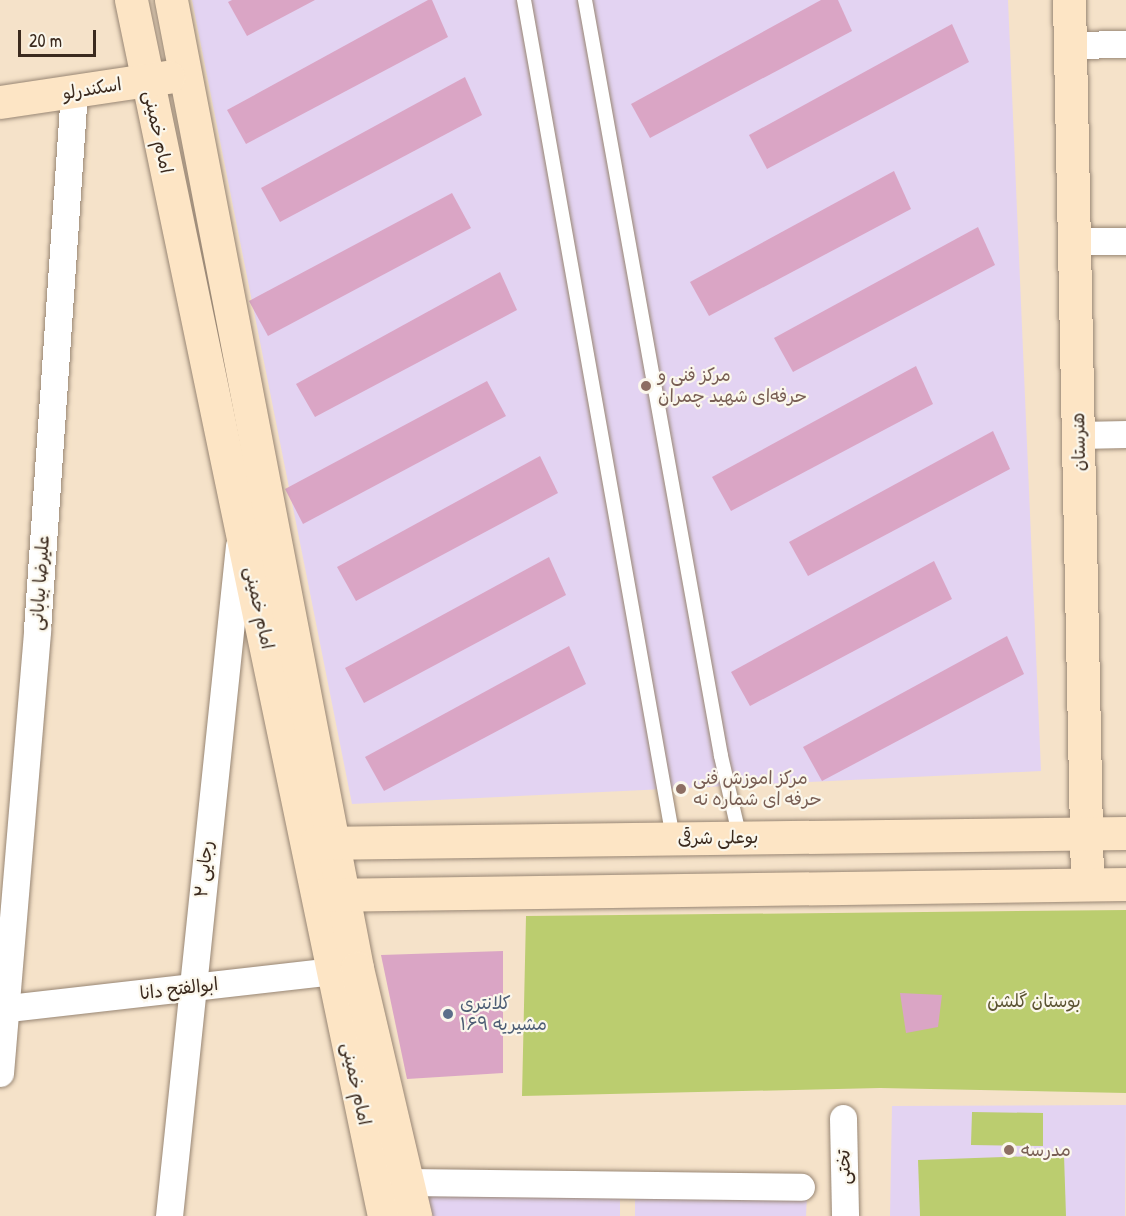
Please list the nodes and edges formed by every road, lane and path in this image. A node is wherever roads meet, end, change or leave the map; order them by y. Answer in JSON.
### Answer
{"nodes":[{"id":1,"x":131,"y":0,"type":"edge"},
{"id":2,"x":171,"y":0,"type":"edge"},
{"id":3,"x":524,"y":0,"type":"edge"},
{"id":4,"x":585,"y":0,"type":"edge"},
{"id":5,"x":1069,"y":0,"type":"edge"},
{"id":6,"x":1126,"y":44,"type":"edge"},
{"id":7,"x":1070,"y":45,"type":"junction"},
{"id":8,"x":184,"y":74,"type":"junction"},
{"id":9,"x":147,"y":80,"type":"junction"},
{"id":10,"x":74,"y":92,"type":"junction"},
{"id":11,"x":0,"y":102,"type":"edge"},
{"id":12,"x":1075,"y":241,"type":"junction"},
{"id":13,"x":1126,"y":241,"type":"edge"},
{"id":14,"x":1126,"y":434,"type":"edge"},
{"id":15,"x":1079,"y":435,"type":"junction"},
{"id":16,"x":241,"y":523,"type":"junction"},
{"id":17,"x":1126,"y":833,"type":"edge"},
{"id":18,"x":1088,"y":834,"type":"junction"},
{"id":19,"x":740,"y":837,"type":"junction"},
{"id":20,"x":673,"y":838,"type":"junction"},
{"id":21,"x":322,"y":843,"type":"junction"},
{"id":22,"x":1088,"y":884,"type":"junction"},
{"id":23,"x":1126,"y":884,"type":"edge"},
{"id":24,"x":330,"y":895,"type":"junction"},
{"id":25,"x":345,"y":970,"type":"junction"},
{"id":26,"x":191,"y":987,"type":"junction"},
{"id":27,"x":4,"y":1009,"type":"edge"},
{"id":28,"x":0,"y":1073,"type":"edge"},
{"id":29,"x":843,"y":1118,"type":"dead end"},
{"id":30,"x":801,"y":1186,"type":"dead end"},
{"id":31,"x":386,"y":1201,"type":"edge"},
{"id":32,"x":168,"y":1216,"type":"edge"},
{"id":33,"x":415,"y":1216,"type":"edge"},
{"id":34,"x":845,"y":1216,"type":"edge"}],
"edges":[{"from":1,"to":9,"type":"main road","name":"امام خمینی"},
{"from":2,"to":8,"type":"main road","name":"امام خمینی"},
{"from":3,"to":20,"type":"lane"},
{"from":4,"to":19,"type":"lane"},
{"from":5,"to":7,"type":"main road","name":"هنرستان"},
{"from":6,"to":7,"type":"street"},
{"from":7,"to":12,"type":"main road","name":"هنرستان"},
{"from":8,"to":9,"type":"main road","name":"اسکندرلو"},
{"from":8,"to":21,"type":"main road","name":"امام خمینی"},
{"from":9,"to":10,"type":"main road","name":"اسکندرلو"},
{"from":9,"to":16,"type":"main road","name":"امام خمینی"},
{"from":10,"to":11,"type":"main road","name":"اسکندرلو"},
{"from":10,"to":27,"type":"street","name":"علیرضا بیابانی"},
{"from":12,"to":13,"type":"street"},
{"from":12,"to":15,"type":"main road","name":"هنرستان"},
{"from":14,"to":15,"type":"street"},
{"from":15,"to":18,"type":"main road","name":"هنرستان"},
{"from":16,"to":21,"type":"main road","name":"امام خمینی"},
{"from":16,"to":26,"type":"street","name":"رجایی ۲"},
{"from":17,"to":18,"type":"main road","name":"بوعلی شرقی"},
{"from":18,"to":19,"type":"main road","name":"بوعلی شرقی"},
{"from":18,"to":22,"type":"main road","name":"هنرستان"},
{"from":19,"to":20,"type":"main road","name":"بوعلی شرقی"},
{"from":20,"to":21,"type":"main road","name":"بوعلی شرقی"},
{"from":21,"to":24,"type":"main road","name":"امام خمینی"},
{"from":22,"to":23,"type":"main road"},
{"from":22,"to":24,"type":"main road"},
{"from":24,"to":25,"type":"main road","name":"امام خمینی"},
{"from":25,"to":26,"type":"street","name":"ابوالفتح دانا"},
{"from":25,"to":31,"type":"main road","name":"امام خمینی"},
{"from":26,"to":27,"type":"street","name":"ابوالفتح دانا"},
{"from":26,"to":32,"type":"street","name":"رجایی ۲"},
{"from":27,"to":28,"type":"street","name":"علیرضا بیابانی"},
{"from":29,"to":34,"type":"street","name":"تختی"},
{"from":30,"to":31,"type":"street"},
{"from":31,"to":33,"type":"main road","name":"امام خمینی"}]}
